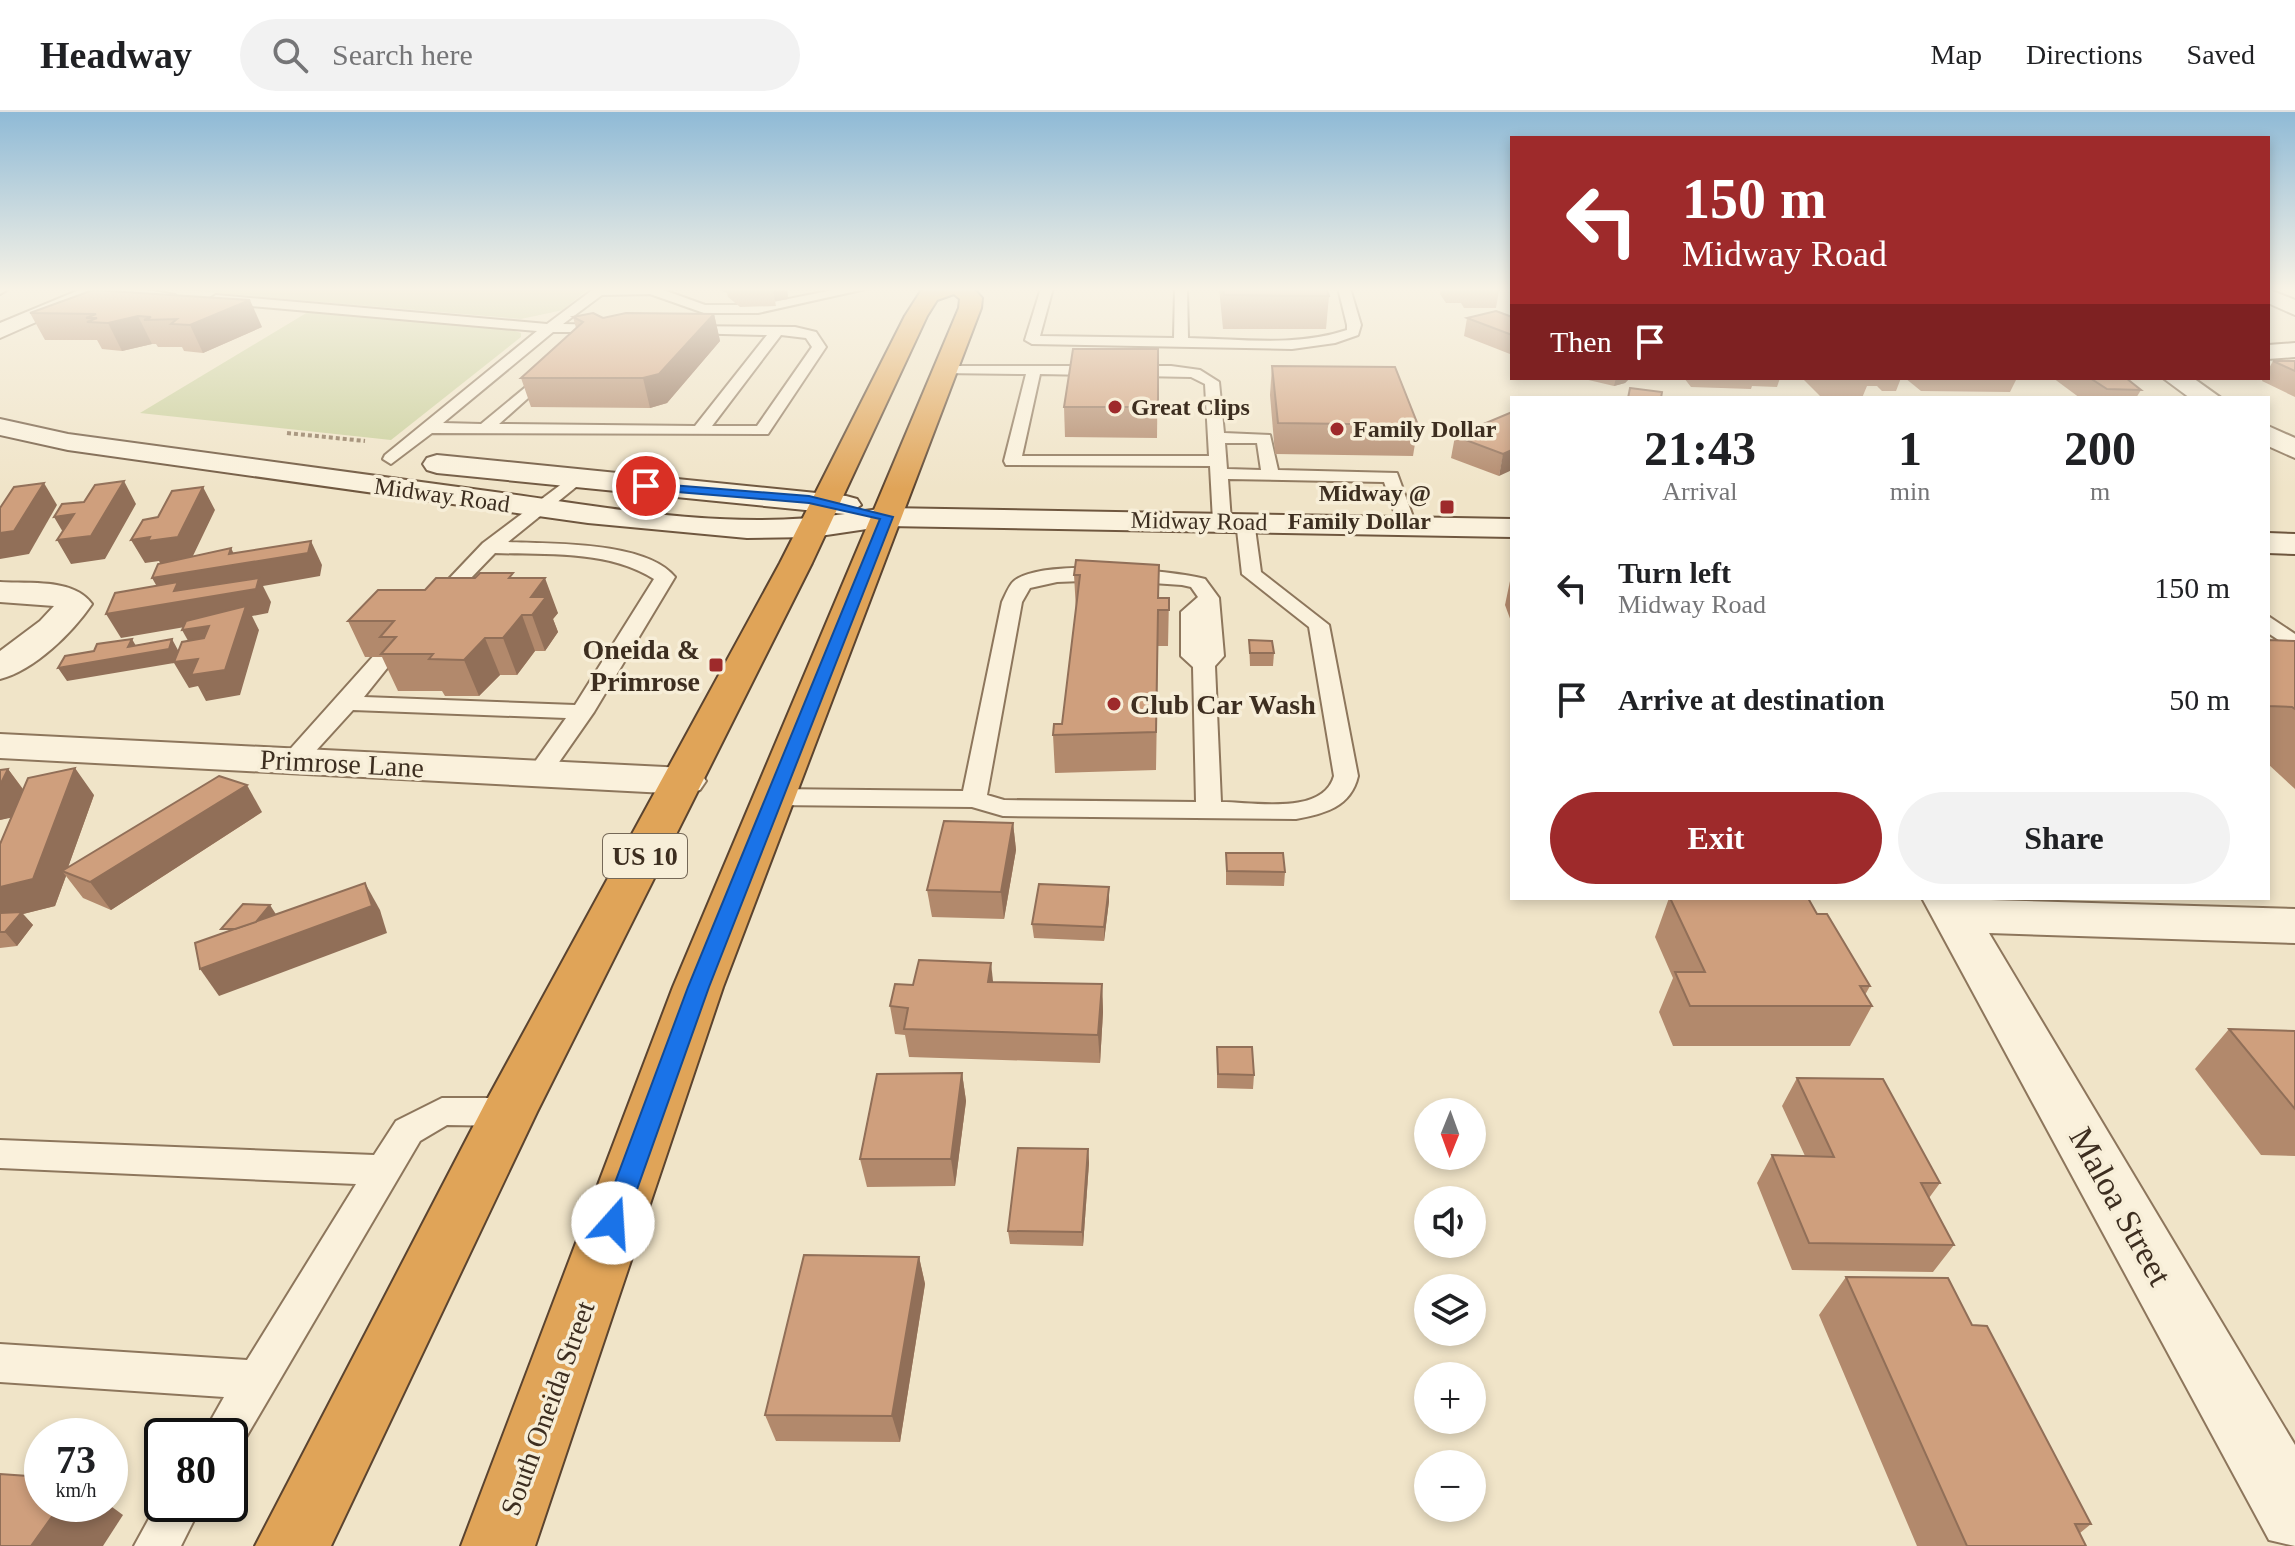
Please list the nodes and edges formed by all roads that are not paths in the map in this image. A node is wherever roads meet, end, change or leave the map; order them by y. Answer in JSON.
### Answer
{"nodes":[{"id":1,"x":516,"y":355,"type":"edge"},
{"id":2,"x":564,"y":355,"type":"edge"},
{"id":3,"x":758,"y":355,"type":"edge"},
{"id":4,"x":814,"y":355,"type":"edge"},
{"id":5,"x":897,"y":355,"type":"edge"},
{"id":6,"x":952,"y":355,"type":"edge"},
{"id":7,"x":1030,"y":355,"type":"edge"},
{"id":8,"x":946,"y":370,"type":"junction"},
{"id":9,"x":1027,"y":370,"type":"junction"},
{"id":10,"x":2178,"y":380,"type":"edge"},
{"id":11,"x":2205,"y":396,"type":"edge"},
{"id":12,"x":0,"y":424,"type":"edge"},
{"id":13,"x":428,"y":428,"type":"junction"},
{"id":14,"x":484,"y":429,"type":"junction"},
{"id":15,"x":1217,"y":429,"type":"junction"},
{"id":16,"x":700,"y":430,"type":"junction"},
{"id":17,"x":2270,"y":435,"type":"edge"},
{"id":18,"x":2295,"y":450,"type":"edge"},
{"id":19,"x":391,"y":459,"type":"junction"},
{"id":20,"x":1218,"y":468,"type":"junction"},
{"id":21,"x":1270,"y":475,"type":"junction"},
{"id":22,"x":575,"y":479,"type":"junction"},
{"id":23,"x":542,"y":508,"type":"junction"},
{"id":24,"x":818,"y":515,"type":"junction"},
{"id":25,"x":887,"y":517,"type":"junction"},
{"id":26,"x":1233,"y":521,"type":"junction"},
{"id":27,"x":1407,"y":525,"type":"junction"},
{"id":28,"x":1510,"y":528,"type":"edge"},
{"id":29,"x":2270,"y":543,"type":"edge"},
{"id":30,"x":2295,"y":544,"type":"edge"},
{"id":31,"x":490,"y":547,"type":"junction"},
{"id":32,"x":0,"y":592,"type":"edge"},
{"id":33,"x":425,"y":614,"type":"edge"},
{"id":34,"x":2270,"y":624,"type":"edge"},
{"id":35,"x":2295,"y":645,"type":"edge"},
{"id":36,"x":385,"y":657,"type":"edge"},
{"id":37,"x":0,"y":668,"type":"edge"},
{"id":38,"x":347,"y":703,"type":"junction"},
{"id":39,"x":582,"y":712,"type":"junction"},
{"id":40,"x":0,"y":746,"type":"edge"},
{"id":41,"x":293,"y":761,"type":"junction"},
{"id":42,"x":539,"y":773,"type":"junction"},
{"id":43,"x":685,"y":781,"type":"junction"},
{"id":44,"x":773,"y":797,"type":"junction"},
{"id":45,"x":974,"y":799,"type":"junction"},
{"id":46,"x":1209,"y":809,"type":"junction"},
{"id":47,"x":1951,"y":907,"type":"edge"},
{"id":48,"x":2295,"y":926,"type":"edge"},
{"id":49,"x":509,"y":1112,"type":"junction"},
{"id":50,"x":0,"y":1154,"type":"edge"},
{"id":51,"x":383,"y":1170,"type":"junction"},
{"id":52,"x":0,"y":1363,"type":"edge"},
{"id":53,"x":257,"y":1380,"type":"junction"},
{"id":54,"x":234,"y":1418,"type":"edge"},
{"id":55,"x":2295,"y":1514,"type":"edge"},
{"id":56,"x":170,"y":1522,"type":"edge"},
{"id":57,"x":156,"y":1546,"type":"edge"},
{"id":58,"x":292,"y":1546,"type":"edge"},
{"id":59,"x":498,"y":1546,"type":"edge"}],
"edges":[{"from":1,"to":13,"type":"lane"},
{"from":2,"to":14,"type":"lane"},
{"from":3,"to":16,"type":"lane"},
{"from":4,"to":16,"type":"lane"},
{"from":5,"to":24,"type":"highway","number":"US 10"},
{"from":6,"to":8,"type":"highway","name":"South Oneida Street"},
{"from":7,"to":9,"type":"lane"},
{"from":8,"to":9,"type":"lane"},
{"from":8,"to":25,"type":"highway","name":"South Oneida Street"},
{"from":9,"to":15,"type":"lane"},
{"from":9,"to":20,"type":"lane"},
{"from":10,"to":11,"type":"main road"},
{"from":12,"to":19,"type":"main road","name":"Midway Road"},
{"from":12,"to":23,"type":"main road","name":"Midway Road"},
{"from":13,"to":14,"type":"lane"},
{"from":13,"to":19,"type":"lane"},
{"from":14,"to":16,"type":"lane"},
{"from":15,"to":20,"type":"lane"},
{"from":15,"to":21,"type":"lane"},
{"from":17,"to":18,"type":"main road"},
{"from":19,"to":22,"type":"main road","name":"Midway Road"},
{"from":20,"to":21,"type":"lane"},
{"from":20,"to":26,"type":"lane"},
{"from":21,"to":27,"type":"lane"},
{"from":22,"to":23,"type":"lane"},
{"from":22,"to":24,"type":"main road","name":"Midway Road"},
{"from":23,"to":24,"type":"main road","name":"Midway Road"},
{"from":23,"to":31,"type":"lane"},
{"from":24,"to":25,"type":"main road","name":"Midway Road"},
{"from":24,"to":43,"type":"highway","number":"US 10"},
{"from":25,"to":26,"type":"main road","name":"Midway Road"},
{"from":25,"to":44,"type":"highway","name":"South Oneida Street"},
{"from":26,"to":27,"type":"main road","name":"Midway Road"},
{"from":26,"to":46,"type":"lane"},
{"from":27,"to":28,"type":"main road","name":"Midway Road"},
{"from":29,"to":30,"type":"main road"},
{"from":31,"to":33,"type":"lane"},
{"from":31,"to":39,"type":"lane"},
{"from":32,"to":37,"type":"main road"},
{"from":34,"to":35,"type":"lane"},
{"from":36,"to":38,"type":"lane"},
{"from":38,"to":39,"type":"lane"},
{"from":38,"to":41,"type":"lane"},
{"from":39,"to":42,"type":"lane"},
{"from":40,"to":41,"type":"main road","name":"Primrose Lane"},
{"from":41,"to":42,"type":"main road","name":"Primrose Lane"},
{"from":42,"to":43,"type":"main road","name":"Primrose Lane"},
{"from":43,"to":49,"type":"highway","number":"US 10"},
{"from":44,"to":45,"type":"lane"},
{"from":44,"to":59,"type":"highway","name":"South Oneida Street"},
{"from":45,"to":46,"type":"lane"},
{"from":45,"to":46,"type":"lane"},
{"from":47,"to":48,"type":"main road"},
{"from":47,"to":55,"type":"main road","name":"Maloa Street"},
{"from":49,"to":51,"type":"lane"},
{"from":49,"to":58,"type":"highway","number":"US 10"},
{"from":50,"to":51,"type":"lane"},
{"from":51,"to":53,"type":"lane"},
{"from":52,"to":53,"type":"lane"},
{"from":53,"to":54,"type":"lane"},
{"from":56,"to":57,"type":"lane"}]}
